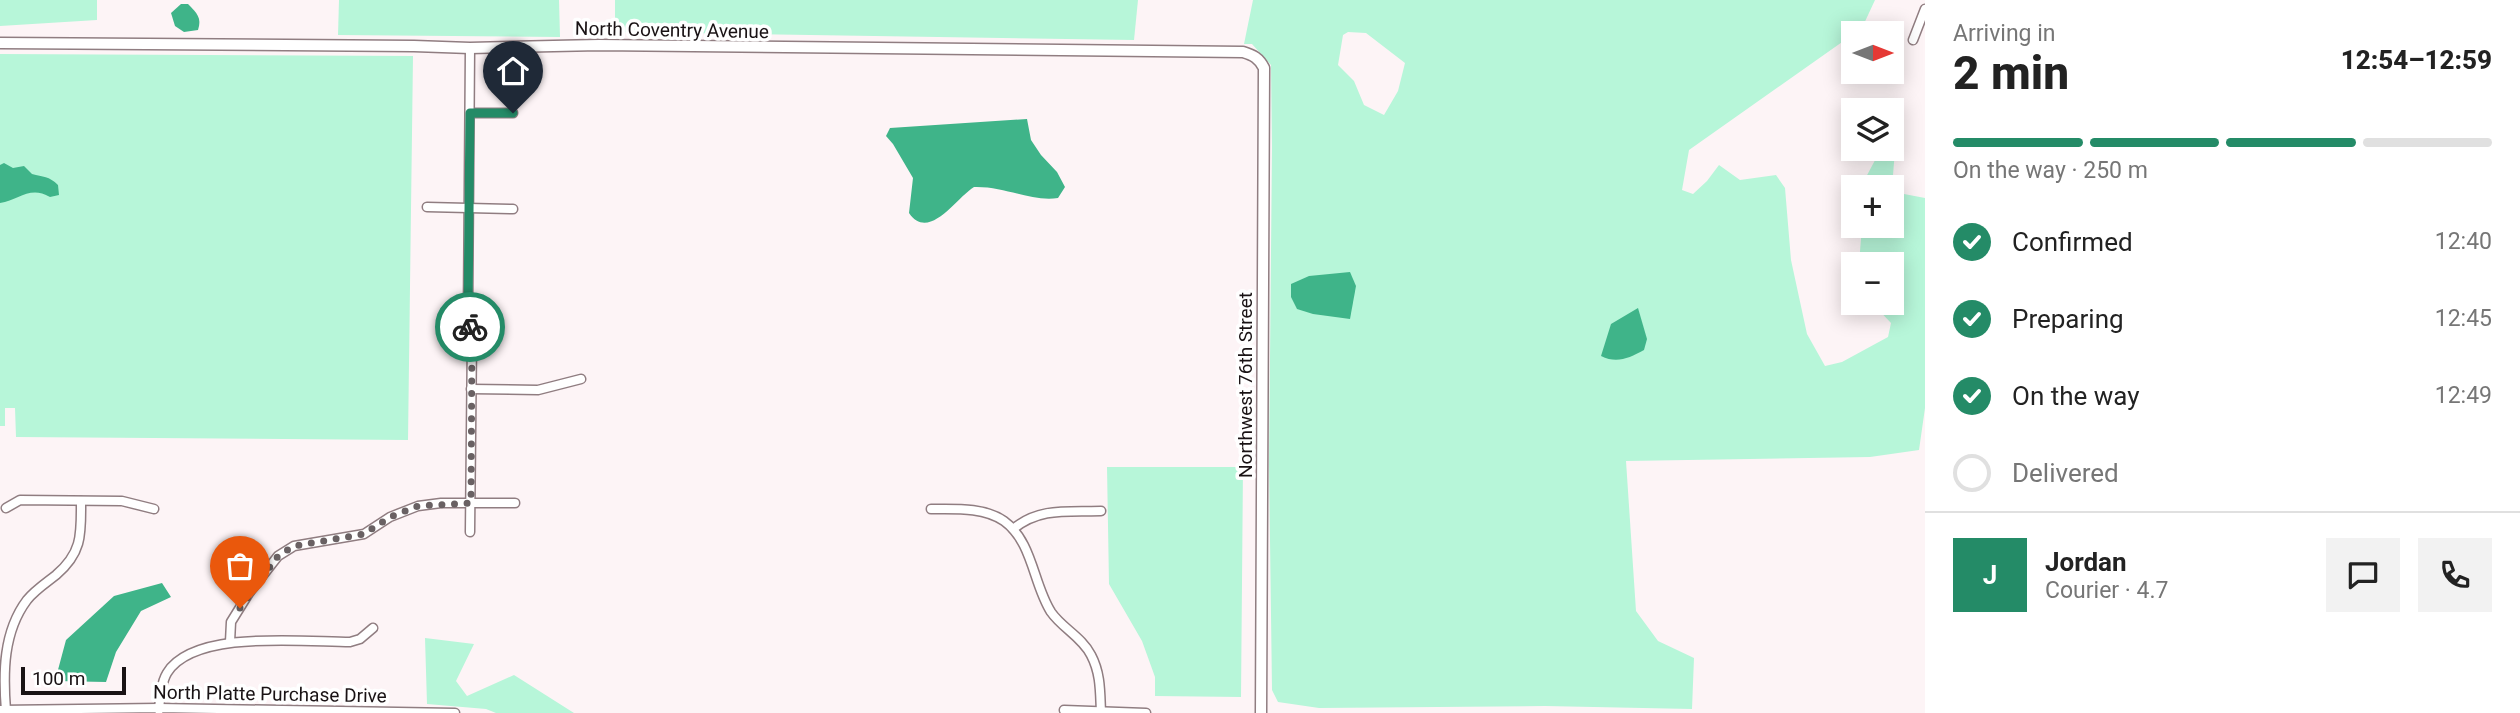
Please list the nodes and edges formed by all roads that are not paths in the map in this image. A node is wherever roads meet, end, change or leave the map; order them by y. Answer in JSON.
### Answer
{"nodes":[{"id":1,"x":1925,"y":9,"type":"edge"},
{"id":2,"x":1913,"y":40,"type":"dead end"},
{"id":3,"x":0,"y":43,"type":"edge"},
{"id":4,"x":470,"y":48,"type":"junction"},
{"id":5,"x":1258,"y":58,"type":"joint"},
{"id":6,"x":470,"y":113,"type":"junction"},
{"id":7,"x":513,"y":113,"type":"dead end"},
{"id":8,"x":427,"y":207,"type":"dead end"},
{"id":9,"x":469,"y":209,"type":"junction"},
{"id":10,"x":513,"y":209,"type":"dead end"},
{"id":11,"x":581,"y":379,"type":"dead end"},
{"id":12,"x":471,"y":389,"type":"junction"},
{"id":13,"x":81,"y":501,"type":"junction"},
{"id":14,"x":471,"y":503,"type":"junction"},
{"id":15,"x":515,"y":503,"type":"dead end"},
{"id":16,"x":6,"y":508,"type":"dead end"},
{"id":17,"x":155,"y":509,"type":"dead end"},
{"id":18,"x":931,"y":509,"type":"dead end"},
{"id":19,"x":1101,"y":511,"type":"dead end"},
{"id":20,"x":1013,"y":529,"type":"junction"},
{"id":21,"x":470,"y":532,"type":"dead end"},
{"id":22,"x":373,"y":628,"type":"dead end"},
{"id":23,"x":230,"y":642,"type":"junction"},
{"id":24,"x":3,"y":710,"type":"edge"},
{"id":25,"x":159,"y":710,"type":"edge"},
{"id":26,"x":1064,"y":710,"type":"dead end"},
{"id":27,"x":1101,"y":712,"type":"edge"},
{"id":28,"x":455,"y":713,"type":"edge"},
{"id":29,"x":1146,"y":713,"type":"edge"},
{"id":30,"x":1261,"y":713,"type":"edge"}],
"edges":[{"from":1,"to":2,"type":"street"},
{"from":3,"to":4,"type":"street","name":"North Coventry Avenue"},
{"from":4,"to":5,"type":"street","name":"North Coventry Avenue"},
{"from":4,"to":6,"type":"street"},
{"from":5,"to":30,"type":"street","name":"Northwest 76th Street"},
{"from":6,"to":7,"type":"street"},
{"from":6,"to":9,"type":"street"},
{"from":8,"to":9,"type":"street"},
{"from":9,"to":10,"type":"street"},
{"from":9,"to":12,"type":"street"},
{"from":11,"to":12,"type":"street"},
{"from":12,"to":14,"type":"street"},
{"from":13,"to":16,"type":"street"},
{"from":13,"to":17,"type":"street"},
{"from":13,"to":24,"type":"street"},
{"from":14,"to":15,"type":"street"},
{"from":14,"to":21,"type":"street"},
{"from":14,"to":23,"type":"street"},
{"from":18,"to":20,"type":"street"},
{"from":19,"to":20,"type":"street"},
{"from":20,"to":27,"type":"street"},
{"from":22,"to":23,"type":"street"},
{"from":23,"to":25,"type":"street"},
{"from":24,"to":25,"type":"street","name":"North Platte Purchase Drive"},
{"from":25,"to":28,"type":"street","name":"North Platte Purchase Drive"},
{"from":26,"to":27,"type":"street"},
{"from":27,"to":29,"type":"street"}]}
